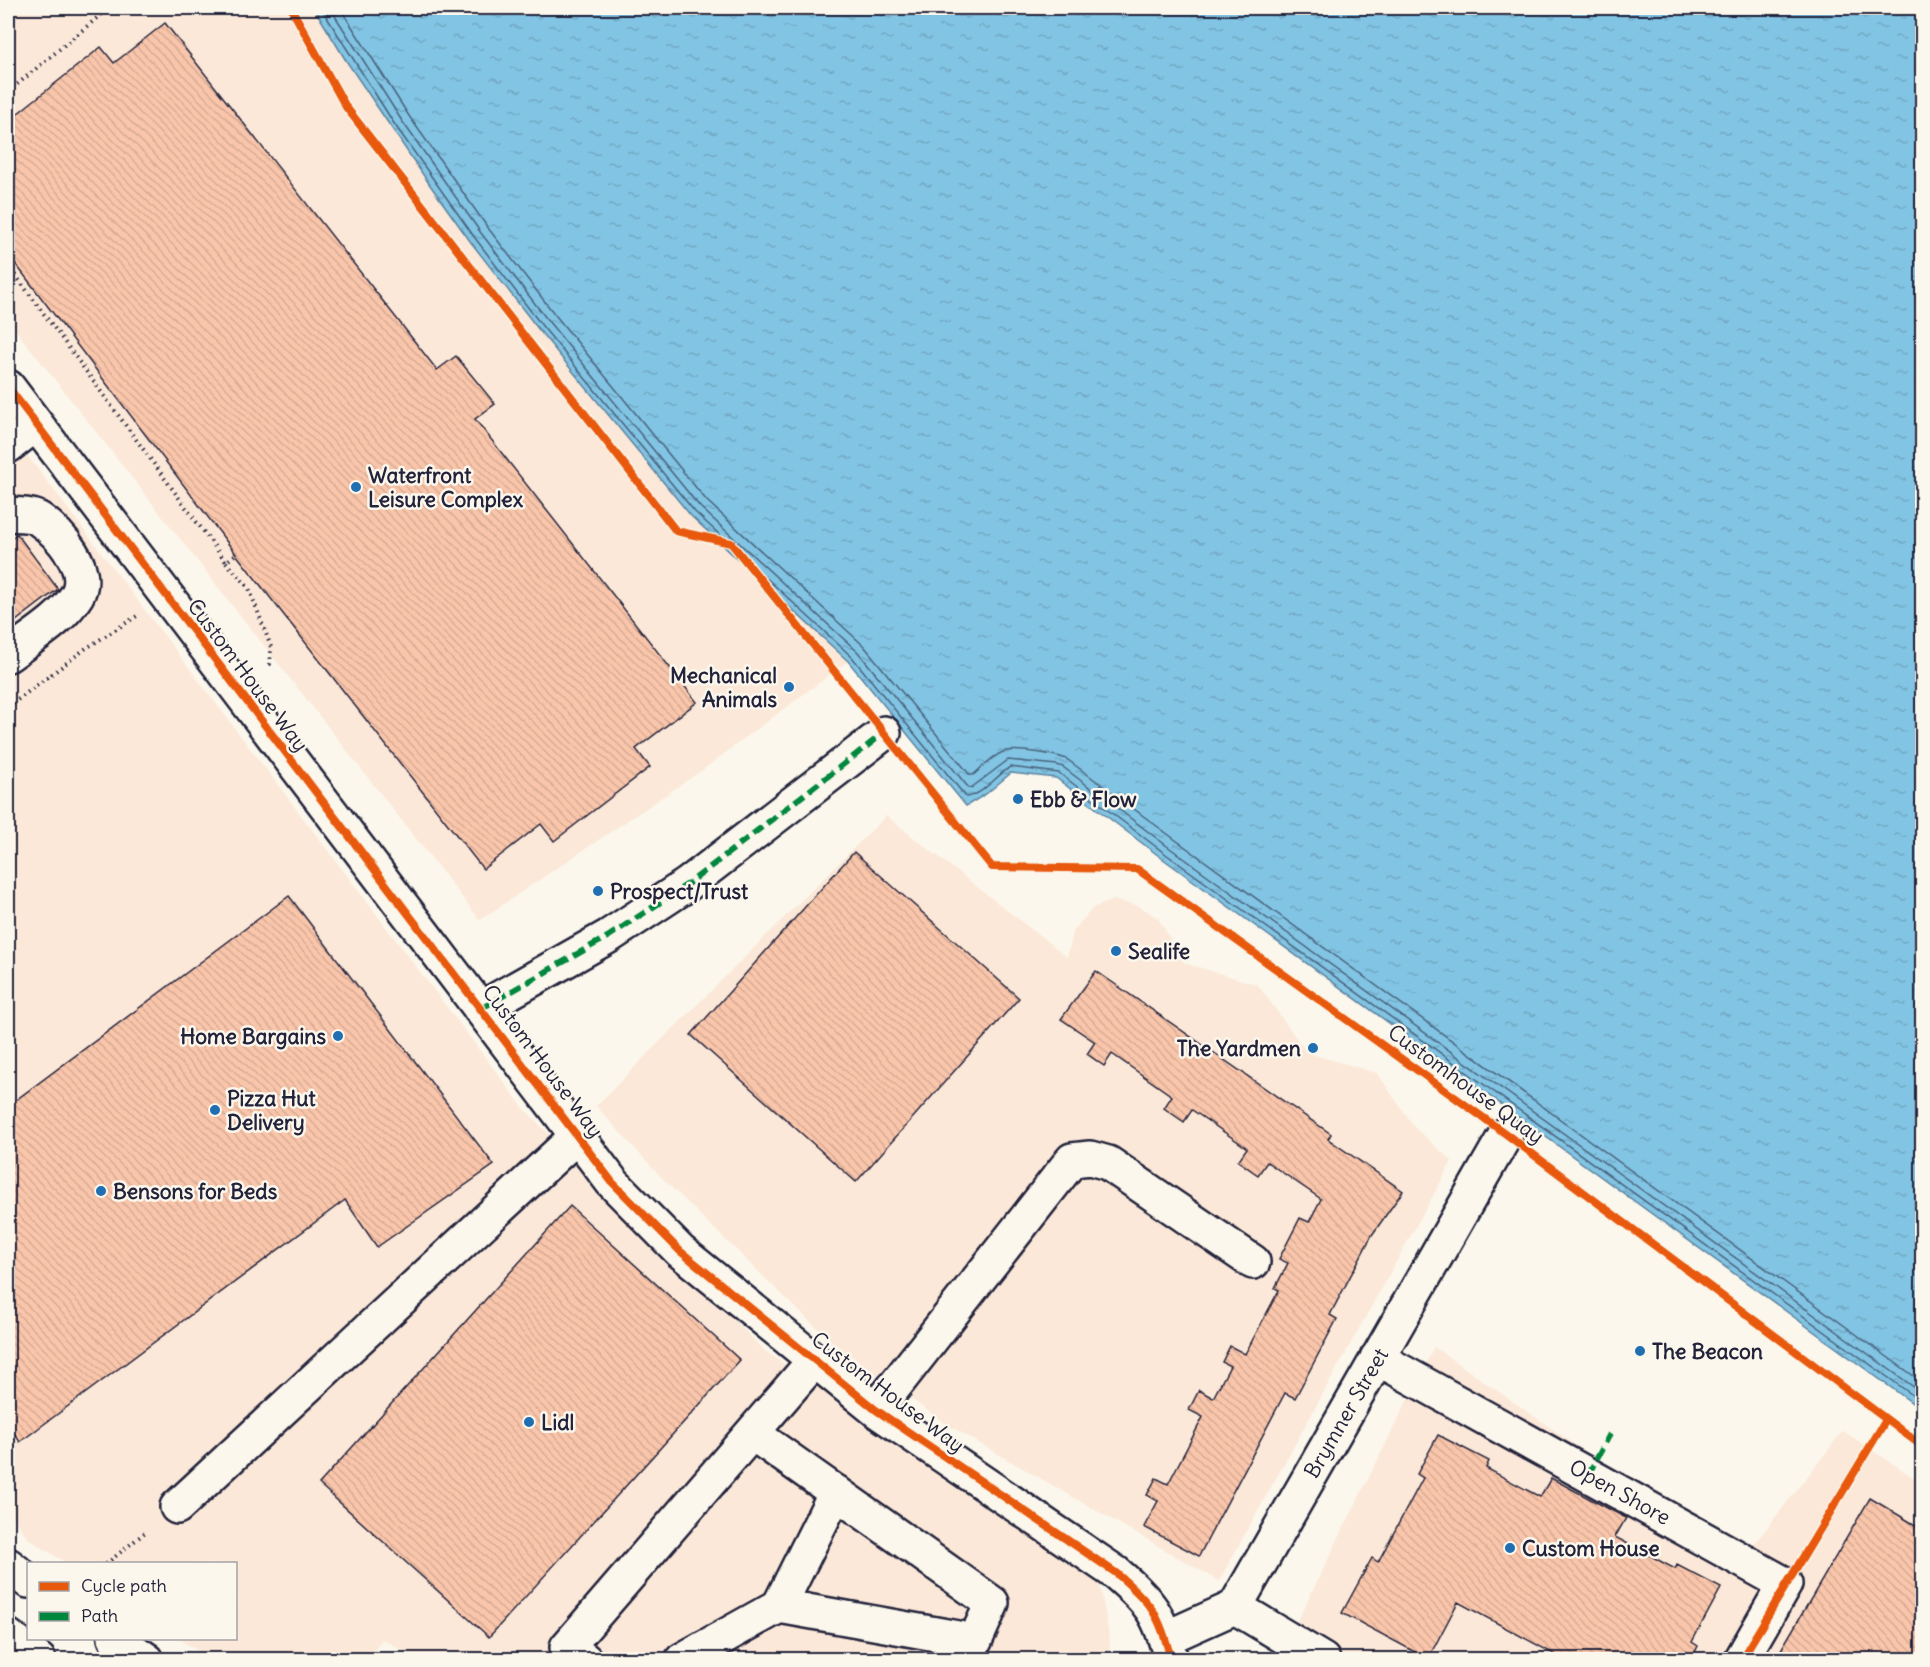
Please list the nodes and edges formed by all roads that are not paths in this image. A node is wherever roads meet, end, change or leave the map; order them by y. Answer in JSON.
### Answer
{"nodes":[{"id":1,"x":8,"y":387,"type":"edge"},
{"id":2,"x":35,"y":425,"type":"junction"},
{"id":3,"x":8,"y":446,"type":"edge"},
{"id":4,"x":8,"y":514,"type":"edge"},
{"id":5,"x":8,"y":655,"type":"edge"},
{"id":6,"x":884,"y":733,"type":"dead end"},
{"id":7,"x":480,"y":1009,"type":"junction"},
{"id":8,"x":1506,"y":1134,"type":"dead end"},
{"id":9,"x":577,"y":1136,"type":"junction"},
{"id":10,"x":1253,"y":1262,"type":"dead end"},
{"id":11,"x":1377,"y":1358,"type":"junction"},
{"id":12,"x":814,"y":1361,"type":"junction"},
{"id":13,"x":876,"y":1410,"type":"junction"},
{"id":14,"x":752,"y":1433,"type":"junction"},
{"id":15,"x":836,"y":1492,"type":"junction"},
{"id":16,"x":177,"y":1508,"type":"road end"},
{"id":17,"x":8,"y":1565,"type":"edge"},
{"id":18,"x":27,"y":1580,"type":"edge"},
{"id":19,"x":779,"y":1606,"type":"junction"},
{"id":20,"x":1235,"y":1607,"type":"junction"},
{"id":21,"x":8,"y":1636,"type":"edge"},
{"id":22,"x":118,"y":1640,"type":"edge"},
{"id":23,"x":1168,"y":1649,"type":"edge"},
{"id":24,"x":39,"y":1659,"type":"edge"},
{"id":25,"x":147,"y":1659,"type":"edge"},
{"id":26,"x":585,"y":1659,"type":"edge"},
{"id":27,"x":682,"y":1659,"type":"edge"},
{"id":28,"x":1323,"y":1659,"type":"edge"},
{"id":29,"x":1741,"y":1659,"type":"edge"}],
"edges":[{"from":1,"to":2,"type":"main road","name":"Custom House Way"},
{"from":2,"to":3,"type":"main road"},
{"from":2,"to":7,"type":"main road","name":"Custom House Way"},
{"from":4,"to":5,"type":"main road"},
{"from":6,"to":7,"type":"main road"},
{"from":7,"to":9,"type":"main road","name":"Custom House Way"},
{"from":8,"to":11,"type":"main road","name":"Brymner Street"},
{"from":9,"to":12,"type":"main road","name":"Custom House Way"},
{"from":9,"to":16,"type":"main road"},
{"from":10,"to":13,"type":"main road"},
{"from":11,"to":20,"type":"main road","name":"Brymner Street"},
{"from":11,"to":29,"type":"main road","name":"Open Shore"},
{"from":12,"to":13,"type":"main road","name":"Custom House Way"},
{"from":12,"to":14,"type":"main road"},
{"from":13,"to":23,"type":"main road","name":"Custom House Way"},
{"from":14,"to":15,"type":"main road"},
{"from":14,"to":26,"type":"main road"},
{"from":15,"to":19,"type":"main road"},
{"from":15,"to":19,"type":"main road"},
{"from":17,"to":18,"type":"main road"},
{"from":19,"to":27,"type":"main road"},
{"from":20,"to":23,"type":"main road"},
{"from":20,"to":28,"type":"main road"},
{"from":21,"to":24,"type":"main road"},
{"from":22,"to":25,"type":"main road"}]}
